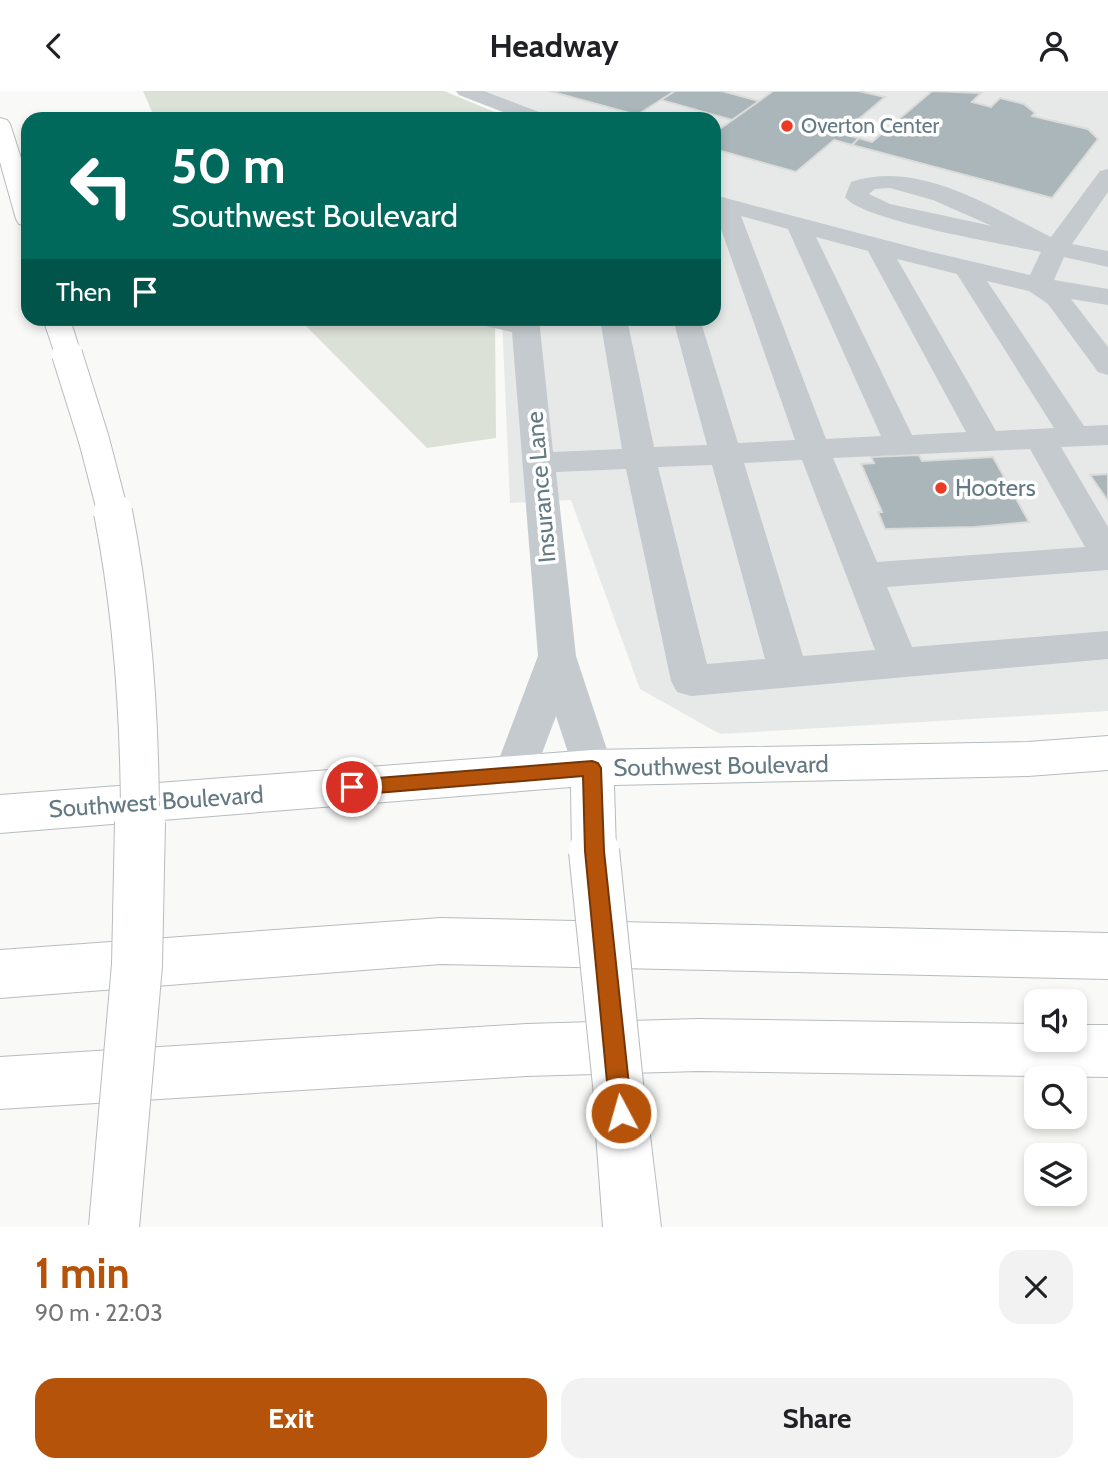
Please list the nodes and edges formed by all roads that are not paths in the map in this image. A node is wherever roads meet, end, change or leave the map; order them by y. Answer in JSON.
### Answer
{"nodes":[{"id":1,"x":466,"y":91,"type":"edge"},
{"id":2,"x":522,"y":112,"type":"edge"},
{"id":3,"x":0,"y":124,"type":"edge"},
{"id":4,"x":1108,"y":176,"type":"edge"},
{"id":5,"x":21,"y":195,"type":"edge"},
{"id":6,"x":721,"y":204,"type":"edge"},
{"id":7,"x":721,"y":208,"type":"edge"},
{"id":8,"x":798,"y":225,"type":"junction"},
{"id":9,"x":878,"y":247,"type":"junction"},
{"id":10,"x":1055,"y":249,"type":"junction"},
{"id":11,"x":1108,"y":259,"type":"edge"},
{"id":12,"x":966,"y":268,"type":"junction"},
{"id":13,"x":1050,"y":291,"type":"junction"},
{"id":14,"x":1108,"y":297,"type":"edge"},
{"id":15,"x":525,"y":326,"type":"edge"},
{"id":16,"x":614,"y":326,"type":"edge"},
{"id":17,"x":688,"y":326,"type":"edge"},
{"id":18,"x":62,"y":336,"type":"edge"},
{"id":19,"x":1108,"y":366,"type":"edge"},
{"id":20,"x":1108,"y":435,"type":"edge"},
{"id":21,"x":1075,"y":436,"type":"junction"},
{"id":22,"x":1040,"y":438,"type":"junction"},
{"id":23,"x":986,"y":441,"type":"junction"},
{"id":24,"x":901,"y":445,"type":"junction"},
{"id":25,"x":814,"y":450,"type":"junction"},
{"id":26,"x":725,"y":454,"type":"junction"},
{"id":27,"x":640,"y":459,"type":"junction"},
{"id":28,"x":540,"y":463,"type":"junction"},
{"id":29,"x":1108,"y":557,"type":"edge"},
{"id":30,"x":865,"y":576,"type":"junction"},
{"id":31,"x":1108,"y":645,"type":"edge"},
{"id":32,"x":557,"y":656,"type":"junction"},
{"id":33,"x":899,"y":663,"type":"junction"},
{"id":34,"x":788,"y":671,"type":"junction"},
{"id":35,"x":1108,"y":753,"type":"edge"},
{"id":36,"x":592,"y":768,"type":"junction"},
{"id":37,"x":514,"y":775,"type":"junction"},
{"id":38,"x":0,"y":814,"type":"edge"},
{"id":39,"x":1108,"y":956,"type":"edge"},
{"id":40,"x":0,"y":974,"type":"edge"},
{"id":41,"x":1108,"y":1051,"type":"edge"},
{"id":42,"x":0,"y":1083,"type":"edge"},
{"id":43,"x":114,"y":1227,"type":"edge"},
{"id":44,"x":632,"y":1227,"type":"edge"}],
"edges":[{"from":1,"to":2,"type":"street"},
{"from":3,"to":5,"type":"main road"},
{"from":4,"to":10,"type":"street"},
{"from":6,"to":8,"type":"street"},
{"from":7,"to":25,"type":"street"},
{"from":8,"to":9,"type":"street"},
{"from":8,"to":24,"type":"street"},
{"from":9,"to":12,"type":"street"},
{"from":9,"to":23,"type":"street"},
{"from":10,"to":10,"type":"street"},
{"from":10,"to":11,"type":"street"},
{"from":10,"to":13,"type":"street"},
{"from":12,"to":13,"type":"street"},
{"from":12,"to":21,"type":"street"},
{"from":13,"to":14,"type":"street"},
{"from":13,"to":19,"type":"street"},
{"from":15,"to":28,"type":"street","name":"Insurance Lane"},
{"from":16,"to":27,"type":"street"},
{"from":17,"to":26,"type":"street"},
{"from":18,"to":43,"type":"main road","bridge":true},
{"from":20,"to":21,"type":"street"},
{"from":21,"to":22,"type":"street"},
{"from":22,"to":23,"type":"street"},
{"from":22,"to":29,"type":"street"},
{"from":23,"to":24,"type":"street"},
{"from":24,"to":25,"type":"street"},
{"from":25,"to":26,"type":"street"},
{"from":25,"to":30,"type":"street"},
{"from":26,"to":27,"type":"street"},
{"from":26,"to":34,"type":"street"},
{"from":27,"to":28,"type":"street"},
{"from":27,"to":34,"type":"street"},
{"from":28,"to":32,"type":"street","name":"Insurance Lane"},
{"from":29,"to":30,"type":"street"},
{"from":30,"to":33,"type":"street"},
{"from":31,"to":33,"type":"street"},
{"from":32,"to":36,"type":"street","name":"Insurance Lane"},
{"from":32,"to":37,"type":"street","name":"Insurance Lane"},
{"from":33,"to":34,"type":"street"},
{"from":35,"to":36,"type":"main road","name":"Southwest Boulevard"},
{"from":36,"to":37,"type":"main road","name":"Southwest Boulevard"},
{"from":36,"to":44,"type":"main road","bridge":true},
{"from":37,"to":38,"type":"main road","name":"Southwest Boulevard"},
{"from":39,"to":40,"type":"main road"},
{"from":41,"to":42,"type":"main road"}]}
